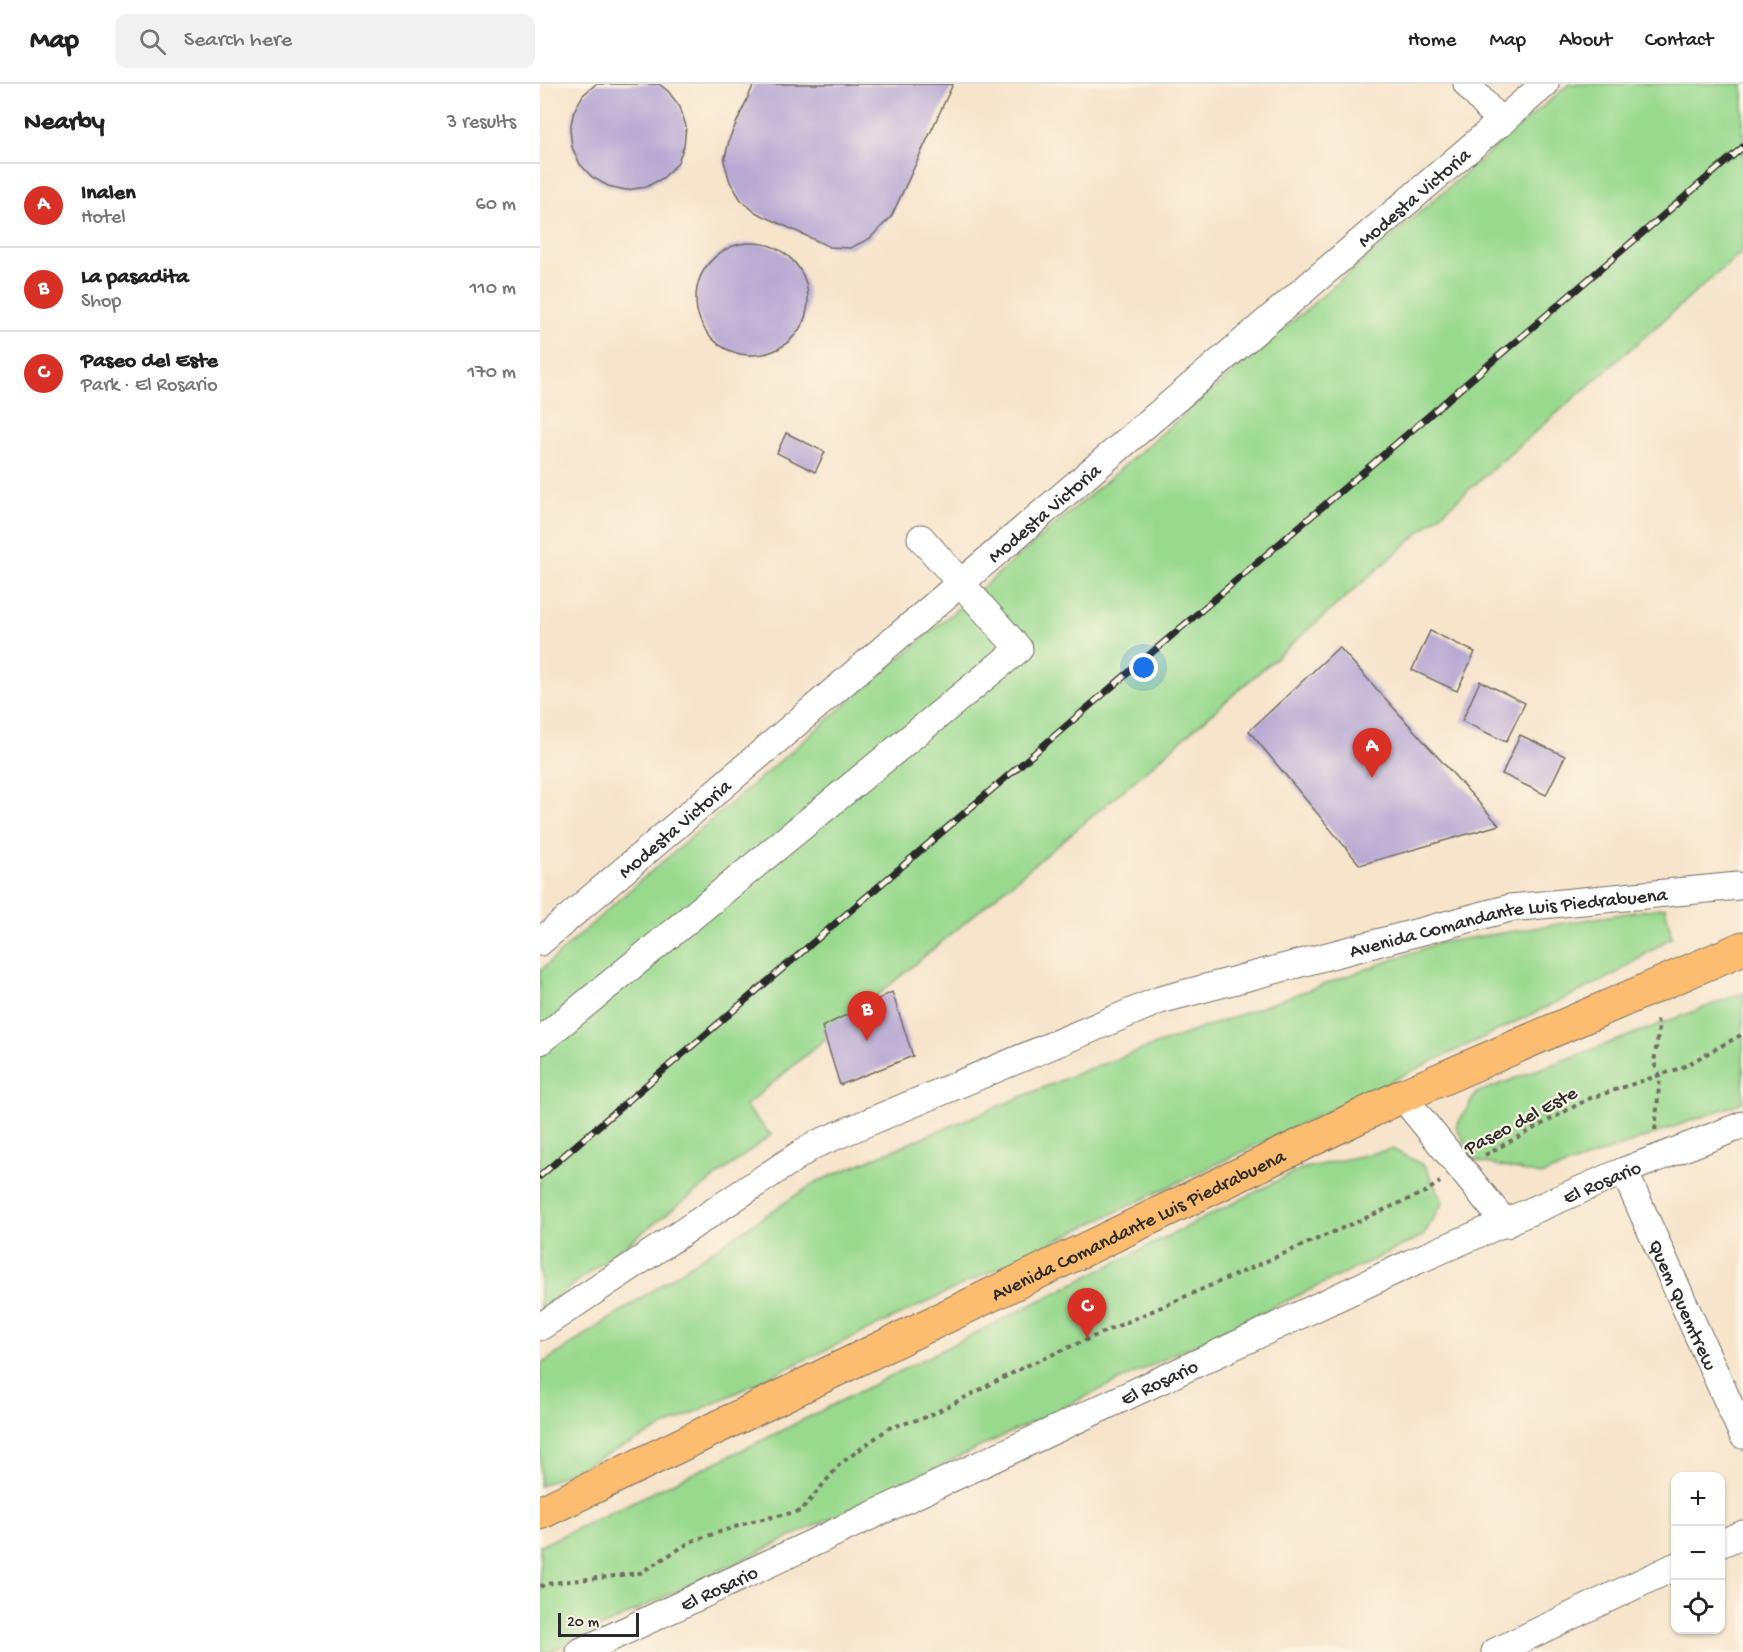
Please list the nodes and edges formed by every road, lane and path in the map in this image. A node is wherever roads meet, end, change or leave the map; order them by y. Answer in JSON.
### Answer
{"nodes":[{"id":1,"x":1467,"y":84,"type":"edge"},
{"id":2,"x":1545,"y":84,"type":"edge"},
{"id":3,"x":1501,"y":123,"type":"junction"},
{"id":4,"x":921,"y":538,"type":"dead end"},
{"id":5,"x":961,"y":583,"type":"junction"},
{"id":6,"x":1741,"y":891,"type":"edge"},
{"id":7,"x":540,"y":942,"type":"edge"},
{"id":8,"x":1743,"y":948,"type":"edge"},
{"id":9,"x":1655,"y":1011,"type":"dead end"},
{"id":10,"x":1743,"y":1034,"type":"edge"},
{"id":11,"x":540,"y":1041,"type":"edge"},
{"id":12,"x":1660,"y":1076,"type":"junction"},
{"id":13,"x":1401,"y":1096,"type":"junction"},
{"id":14,"x":1743,"y":1125,"type":"edge"},
{"id":15,"x":1652,"y":1161,"type":"junction"},
{"id":16,"x":1460,"y":1168,"type":"junction"},
{"id":17,"x":1624,"y":1171,"type":"junction"},
{"id":18,"x":1506,"y":1224,"type":"junction"},
{"id":19,"x":540,"y":1327,"type":"edge"},
{"id":20,"x":1743,"y":1435,"type":"edge"},
{"id":21,"x":540,"y":1514,"type":"edge"},
{"id":22,"x":1743,"y":1534,"type":"edge"},
{"id":23,"x":1725,"y":1542,"type":"edge"},
{"id":24,"x":1671,"y":1568,"type":"edge"},
{"id":25,"x":540,"y":1587,"type":"edge"},
{"id":26,"x":580,"y":1652,"type":"edge"},
{"id":27,"x":1495,"y":1652,"type":"edge"}],
"edges":[{"from":1,"to":3,"type":"street"},
{"from":2,"to":3,"type":"street","name":"Modesta Victoria"},
{"from":3,"to":5,"type":"street","name":"Modesta Victoria"},
{"from":4,"to":5,"type":"street"},
{"from":5,"to":7,"type":"street","name":"Modesta Victoria"},
{"from":5,"to":11,"type":"street"},
{"from":6,"to":19,"type":"street","name":"Avenida Comandante Luis Piedrabuena"},
{"from":8,"to":13,"type":"main road","name":"Avenida Comandante Luis Piedrabuena"},
{"from":9,"to":12,"type":"path"},
{"from":10,"to":12,"type":"path","name":"Paseo del Este"},
{"from":12,"to":15,"type":"path"},
{"from":12,"to":16,"type":"path","name":"Paseo del Este"},
{"from":13,"to":16,"type":"street"},
{"from":13,"to":21,"type":"main road","name":"Avenida Comandante Luis Piedrabuena"},
{"from":14,"to":15,"type":"street","name":"El Rosario"},
{"from":15,"to":17,"type":"street","name":"El Rosario"},
{"from":16,"to":18,"type":"street"},
{"from":16,"to":25,"type":"path","name":"Paseo del Este"},
{"from":17,"to":18,"type":"street","name":"El Rosario"},
{"from":17,"to":20,"type":"street","name":"Quem Quemtrew"},
{"from":18,"to":26,"type":"street","name":"El Rosario"},
{"from":22,"to":23,"type":"street"},
{"from":24,"to":27,"type":"street"}]}
